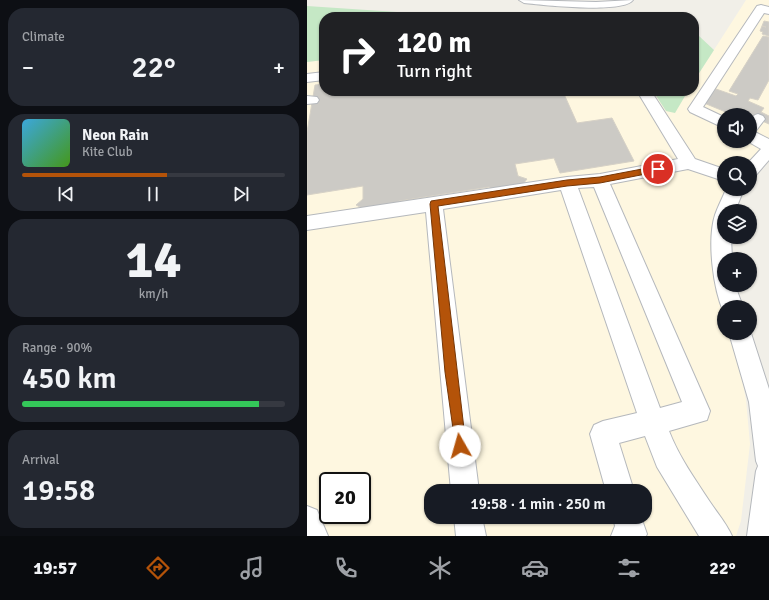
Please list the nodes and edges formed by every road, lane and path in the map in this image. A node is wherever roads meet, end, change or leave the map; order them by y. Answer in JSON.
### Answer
{"nodes":[{"id":1,"x":524,"y":0,"type":"edge"},
{"id":2,"x":628,"y":0,"type":"edge"},
{"id":3,"x":769,"y":11,"type":"edge"},
{"id":4,"x":319,"y":77,"type":"edge"},
{"id":5,"x":307,"y":78,"type":"edge"},
{"id":6,"x":647,"y":96,"type":"edge"},
{"id":7,"x":717,"y":120,"type":"edge"},
{"id":8,"x":757,"y":140,"type":"edge"},
{"id":9,"x":769,"y":146,"type":"edge"},
{"id":10,"x":769,"y":150,"type":"edge"},
{"id":11,"x":689,"y":163,"type":"junction"},
{"id":12,"x":757,"y":163,"type":"edge"},
{"id":13,"x":717,"y":173,"type":"edge"},
{"id":14,"x":600,"y":180,"type":"junction"},
{"id":15,"x":567,"y":183,"type":"junction"},
{"id":16,"x":434,"y":204,"type":"junction"},
{"id":17,"x":307,"y":223,"type":"edge"},
{"id":18,"x":742,"y":340,"type":"edge"},
{"id":19,"x":653,"y":422,"type":"junction"},
{"id":20,"x":769,"y":461,"type":"edge"},
{"id":21,"x":769,"y":471,"type":"edge"},
{"id":22,"x":464,"y":484,"type":"edge"},
{"id":23,"x":618,"y":484,"type":"edge"},
{"id":24,"x":307,"y":520,"type":"edge"},
{"id":25,"x":469,"y":524,"type":"edge"},
{"id":26,"x":629,"y":524,"type":"edge"},
{"id":27,"x":313,"y":536,"type":"edge"},
{"id":28,"x":471,"y":536,"type":"edge"},
{"id":29,"x":626,"y":536,"type":"edge"},
{"id":30,"x":717,"y":536,"type":"edge"},
{"id":31,"x":762,"y":536,"type":"edge"}],
"edges":[{"from":1,"to":2,"type":"street"},
{"from":3,"to":7,"type":"street"},
{"from":4,"to":5,"type":"street"},
{"from":6,"to":11,"type":"street"},
{"from":8,"to":9,"type":"street"},
{"from":10,"to":12,"type":"street"},
{"from":11,"to":13,"type":"street"},
{"from":11,"to":14,"type":"street"},
{"from":14,"to":15,"type":"street"},
{"from":14,"to":19,"type":"street"},
{"from":15,"to":16,"type":"street"},
{"from":15,"to":19,"type":"street"},
{"from":16,"to":17,"type":"street"},
{"from":16,"to":22,"type":"street"},
{"from":18,"to":20,"type":"street"},
{"from":19,"to":23,"type":"street"},
{"from":19,"to":30,"type":"street"},
{"from":21,"to":31,"type":"street"},
{"from":24,"to":27,"type":"street"},
{"from":25,"to":28,"type":"street"},
{"from":26,"to":29,"type":"street"}]}
